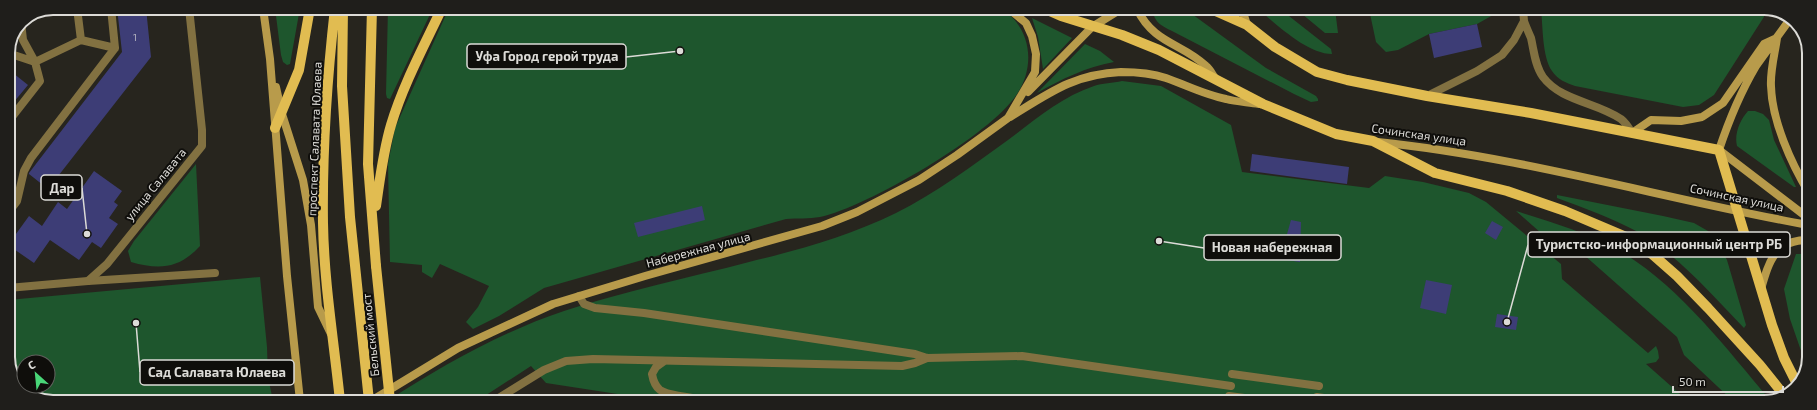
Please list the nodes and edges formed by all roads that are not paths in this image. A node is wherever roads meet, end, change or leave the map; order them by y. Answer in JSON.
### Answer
{"nodes":[{"id":1,"x":78,"y":15,"type":"edge"},
{"id":2,"x":112,"y":15,"type":"edge"},
{"id":3,"x":190,"y":15,"type":"edge"},
{"id":4,"x":264,"y":15,"type":"edge"},
{"id":5,"x":309,"y":15,"type":"edge"},
{"id":6,"x":334,"y":15,"type":"edge"},
{"id":7,"x":343,"y":15,"type":"edge"},
{"id":8,"x":372,"y":15,"type":"edge"},
{"id":9,"x":439,"y":15,"type":"edge"},
{"id":10,"x":1017,"y":15,"type":"edge"},
{"id":11,"x":1061,"y":15,"type":"edge"},
{"id":12,"x":1107,"y":15,"type":"edge"},
{"id":13,"x":1140,"y":15,"type":"edge"},
{"id":14,"x":1146,"y":15,"type":"edge"},
{"id":15,"x":1224,"y":15,"type":"edge"},
{"id":16,"x":1244,"y":15,"type":"edge"},
{"id":17,"x":1524,"y":15,"type":"edge"},
{"id":18,"x":1524,"y":21,"type":"junction"},
{"id":19,"x":1787,"y":23,"type":"edge"},
{"id":20,"x":1147,"y":25,"type":"junction"},
{"id":21,"x":1247,"y":25,"type":"junction"},
{"id":22,"x":1092,"y":28,"type":"junction"},
{"id":23,"x":22,"y":31,"type":"edge"},
{"id":24,"x":1777,"y":38,"type":"junction"},
{"id":25,"x":82,"y":40,"type":"junction"},
{"id":26,"x":115,"y":48,"type":"junction"},
{"id":27,"x":15,"y":55,"type":"edge"},
{"id":28,"x":270,"y":59,"type":"junction"},
{"id":29,"x":35,"y":62,"type":"junction"},
{"id":30,"x":1216,"y":80,"type":"junction"},
{"id":31,"x":1427,"y":96,"type":"junction"},
{"id":32,"x":1019,"y":102,"type":"junction"},
{"id":33,"x":1263,"y":104,"type":"junction"},
{"id":34,"x":15,"y":113,"type":"edge"},
{"id":35,"x":282,"y":114,"type":"junction"},
{"id":36,"x":1008,"y":118,"type":"junction"},
{"id":37,"x":275,"y":128,"type":"junction"},
{"id":38,"x":1632,"y":133,"type":"junction"},
{"id":39,"x":1373,"y":141,"type":"junction"},
{"id":40,"x":1719,"y":150,"type":"junction"},
{"id":41,"x":1802,"y":180,"type":"edge"},
{"id":42,"x":15,"y":204,"type":"edge"},
{"id":43,"x":1737,"y":212,"type":"junction"},
{"id":44,"x":1802,"y":213,"type":"edge"},
{"id":45,"x":1802,"y":225,"type":"edge"},
{"id":46,"x":374,"y":228,"type":"junction"},
{"id":47,"x":1802,"y":240,"type":"edge"},
{"id":48,"x":215,"y":273,"type":"dead end"},
{"id":49,"x":88,"y":280,"type":"junction"},
{"id":50,"x":15,"y":287,"type":"edge"},
{"id":51,"x":1762,"y":289,"type":"junction"},
{"id":52,"x":579,"y":296,"type":"junction"},
{"id":53,"x":334,"y":340,"type":"junction"},
{"id":54,"x":927,"y":358,"type":"junction"},
{"id":55,"x":662,"y":362,"type":"junction"},
{"id":56,"x":1795,"y":380,"type":"edge"},
{"id":57,"x":1231,"y":386,"type":"junction"},
{"id":58,"x":1781,"y":391,"type":"edge"},
{"id":59,"x":299,"y":395,"type":"edge"},
{"id":60,"x":339,"y":395,"type":"edge"},
{"id":61,"x":369,"y":395,"type":"edge"},
{"id":62,"x":380,"y":395,"type":"edge"},
{"id":63,"x":389,"y":395,"type":"edge"},
{"id":64,"x":504,"y":395,"type":"edge"},
{"id":65,"x":676,"y":395,"type":"edge"},
{"id":66,"x":1230,"y":395,"type":"edge"},
{"id":67,"x":1318,"y":395,"type":"edge"}],
"edges":[{"from":1,"to":25,"type":"street"},
{"from":2,"to":26,"type":"street"},
{"from":3,"to":49,"type":"street","name":"улица Салавата"},
{"from":4,"to":28,"type":"main road"},
{"from":5,"to":35,"type":"main road"},
{"from":6,"to":53,"type":"main road","name":"проспект Салавата Юлаева"},
{"from":7,"to":61,"type":"main road","name":"Бельский мост"},
{"from":8,"to":46,"type":"main road"},
{"from":9,"to":46,"type":"main road"},
{"from":10,"to":32,"type":"main road"},
{"from":11,"to":22,"type":"main road","name":"Сочинская улица"},
{"from":12,"to":22,"type":"main road"},
{"from":13,"to":20,"type":"main road"},
{"from":14,"to":20,"type":"main road"},
{"from":15,"to":21,"type":"main road","name":"Сочинская улица"},
{"from":16,"to":21,"type":"main road"},
{"from":17,"to":18,"type":"street"},
{"from":18,"to":31,"type":"street"},
{"from":18,"to":38,"type":"street"},
{"from":19,"to":24,"type":"main road"},
{"from":20,"to":30,"type":"main road"},
{"from":21,"to":31,"type":"main road","name":"Сочинская улица"},
{"from":22,"to":30,"type":"main road","name":"Сочинская улица"},
{"from":22,"to":32,"type":"main road"},
{"from":23,"to":29,"type":"street"},
{"from":24,"to":38,"type":"main road"},
{"from":24,"to":40,"type":"main road"},
{"from":24,"to":41,"type":"main road"},
{"from":25,"to":26,"type":"street"},
{"from":25,"to":29,"type":"street"},
{"from":26,"to":42,"type":"street"},
{"from":27,"to":29,"type":"street"},
{"from":28,"to":35,"type":"main road"},
{"from":28,"to":37,"type":"main road"},
{"from":29,"to":34,"type":"street"},
{"from":30,"to":33,"type":"main road","name":"Сочинская улица"},
{"from":31,"to":38,"type":"main road","name":"Сочинская улица"},
{"from":32,"to":36,"type":"main road","name":"Набережная улица"},
{"from":33,"to":36,"type":"main road"},
{"from":33,"to":39,"type":"main road","name":"Сочинская улица"},
{"from":35,"to":37,"type":"main road"},
{"from":35,"to":53,"type":"main road"},
{"from":36,"to":52,"type":"main road","name":"Набережная улица"},
{"from":37,"to":59,"type":"main road"},
{"from":38,"to":40,"type":"main road","name":"Сочинская улица"},
{"from":39,"to":43,"type":"main road","name":"Сочинская улица"},
{"from":39,"to":58,"type":"main road"},
{"from":40,"to":43,"type":"main road"},
{"from":40,"to":44,"type":"main road","name":"Сочинская улица"},
{"from":43,"to":45,"type":"main road","name":"Сочинская улица"},
{"from":43,"to":51,"type":"main road"},
{"from":46,"to":63,"type":"main road","name":"Бельский мост","bridge":true},
{"from":47,"to":51,"type":"main road"},
{"from":48,"to":49,"type":"street"},
{"from":49,"to":50,"type":"street"},
{"from":51,"to":56,"type":"main road"},
{"from":52,"to":54,"type":"street"},
{"from":52,"to":62,"type":"main road","name":"Набережная улица"},
{"from":53,"to":60,"type":"main road"},
{"from":54,"to":55,"type":"street"},
{"from":54,"to":57,"type":"street"},
{"from":55,"to":64,"type":"street"},
{"from":55,"to":65,"type":"street"},
{"from":57,"to":66,"type":"street"},
{"from":57,"to":67,"type":"street"}]}
